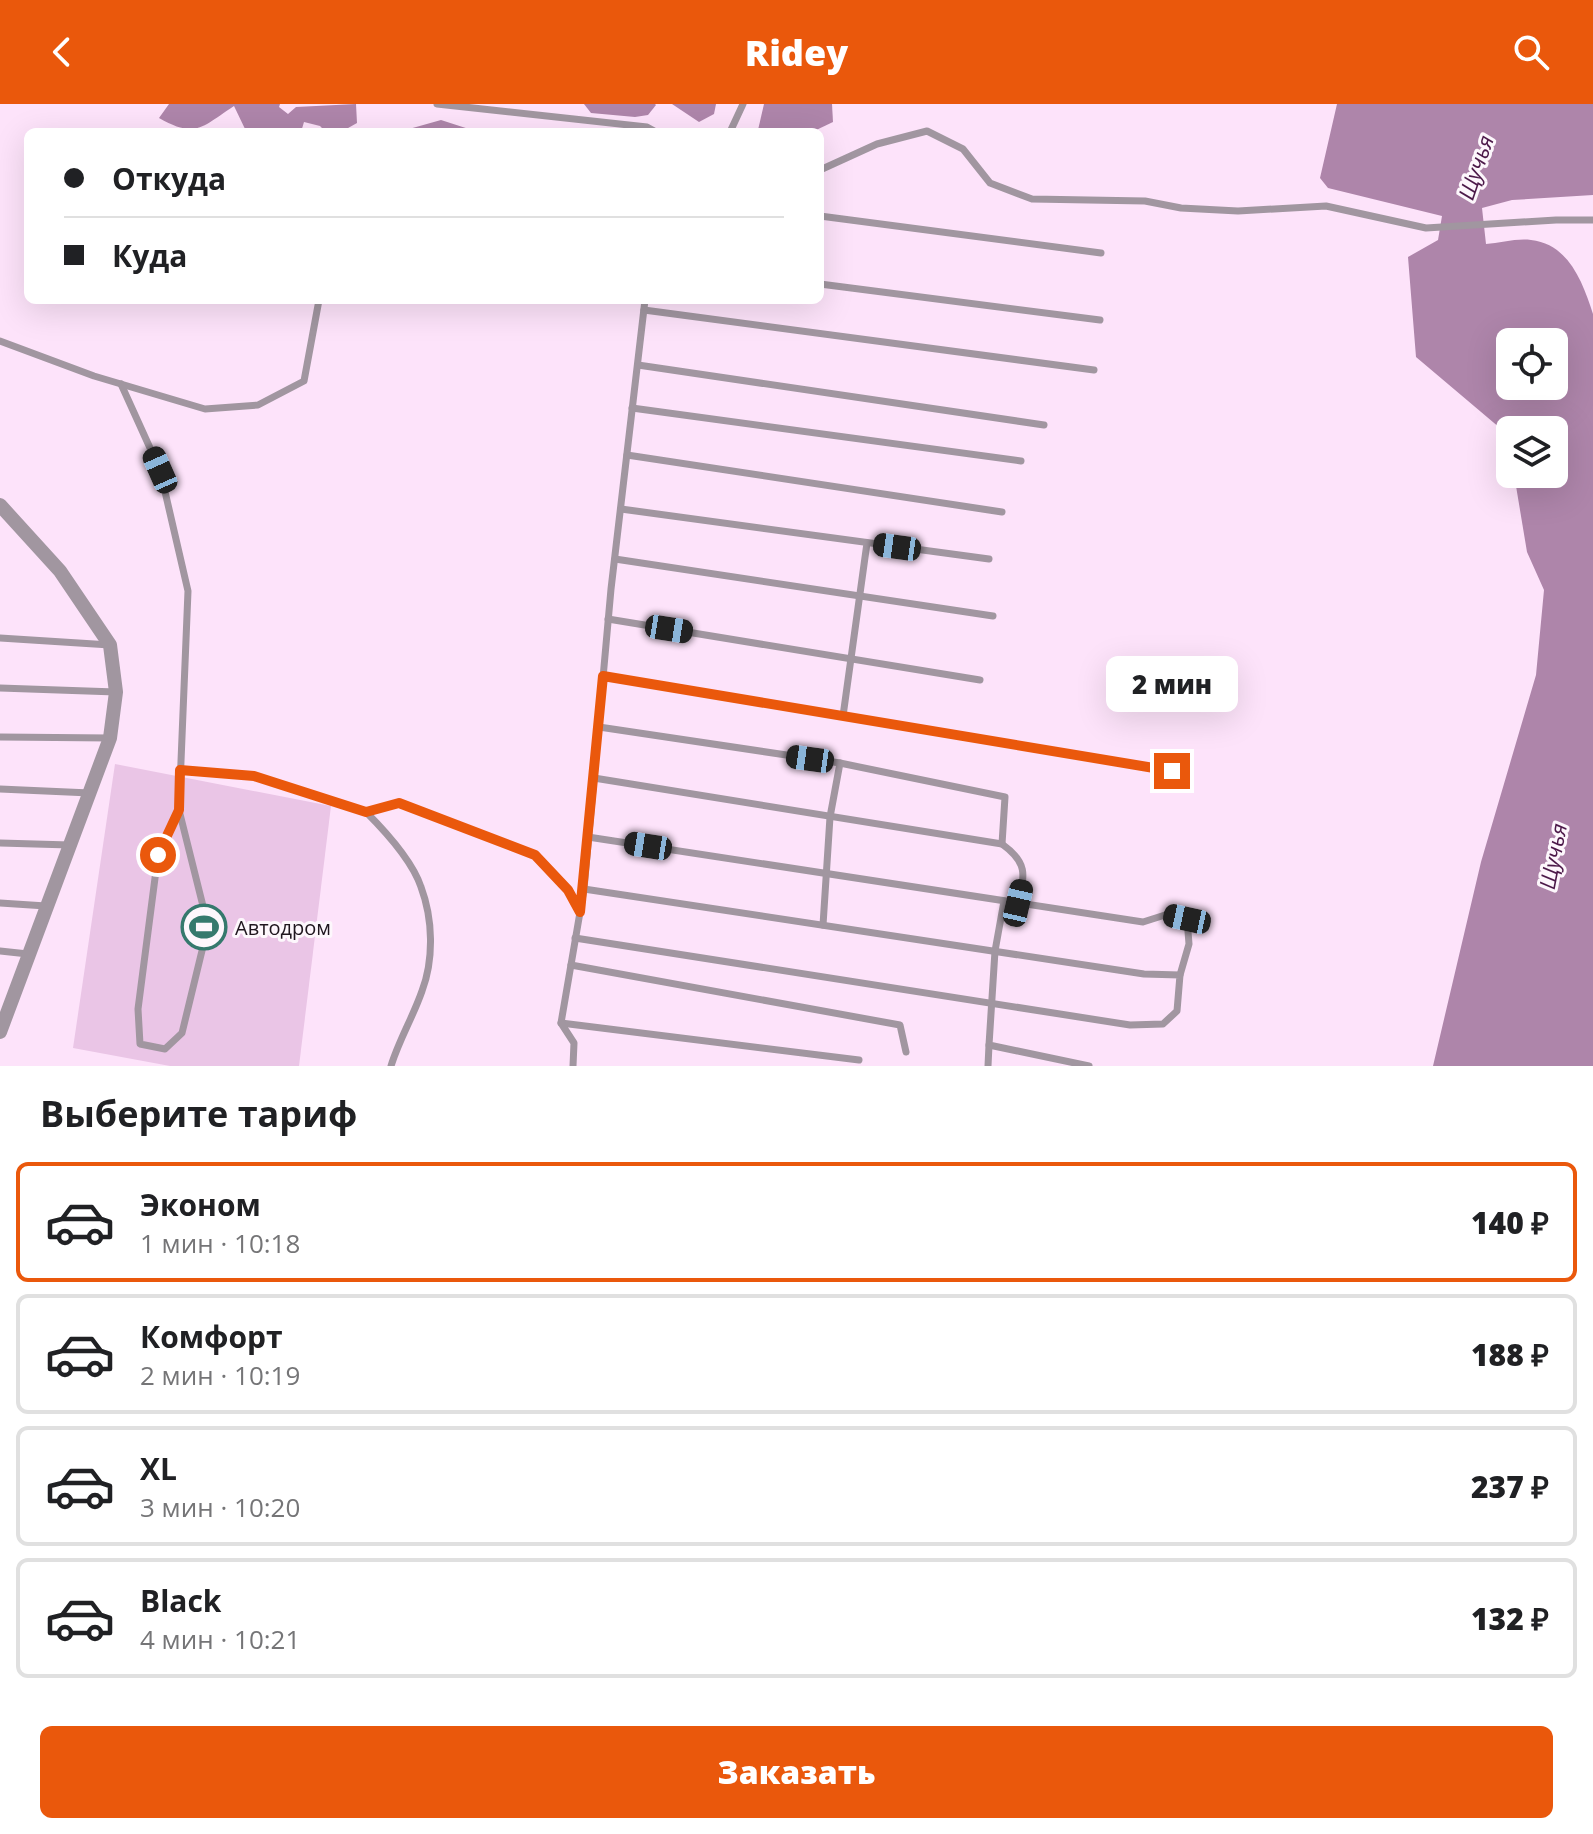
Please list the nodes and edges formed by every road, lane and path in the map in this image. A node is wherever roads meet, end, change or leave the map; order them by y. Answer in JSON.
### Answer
{"nodes":[{"id":1,"x":437,"y":104,"type":"edge"},
{"id":2,"x":743,"y":104,"type":"edge"},
{"id":3,"x":649,"y":128,"type":"edge"},
{"id":4,"x":733,"y":128,"type":"edge"},
{"id":5,"x":824,"y":168,"type":"edge"},
{"id":6,"x":824,"y":217,"type":"edge"},
{"id":7,"x":1593,"y":220,"type":"edge"},
{"id":8,"x":1101,"y":253,"type":"dead end"},
{"id":9,"x":824,"y":285,"type":"edge"},
{"id":10,"x":318,"y":304,"type":"edge"},
{"id":11,"x":645,"y":304,"type":"edge"},
{"id":12,"x":644,"y":310,"type":"junction"},
{"id":13,"x":1100,"y":320,"type":"dead end"},
{"id":14,"x":0,"y":341,"type":"edge"},
{"id":15,"x":638,"y":365,"type":"junction"},
{"id":16,"x":1094,"y":370,"type":"dead end"},
{"id":17,"x":121,"y":384,"type":"junction"},
{"id":18,"x":632,"y":408,"type":"junction"},
{"id":19,"x":1044,"y":425,"type":"dead end"},
{"id":20,"x":627,"y":455,"type":"junction"},
{"id":21,"x":1021,"y":461,"type":"dead end"},
{"id":22,"x":0,"y":505,"type":"edge"},
{"id":23,"x":621,"y":509,"type":"junction"},
{"id":24,"x":1002,"y":512,"type":"dead end"},
{"id":25,"x":867,"y":543,"type":"junction"},
{"id":26,"x":615,"y":559,"type":"junction"},
{"id":27,"x":989,"y":559,"type":"dead end"},
{"id":28,"x":860,"y":596,"type":"junction"},
{"id":29,"x":993,"y":616,"type":"dead end"},
{"id":30,"x":608,"y":619,"type":"junction"},
{"id":31,"x":0,"y":638,"type":"edge"},
{"id":32,"x":110,"y":645,"type":"junction"},
{"id":33,"x":851,"y":658,"type":"junction"},
{"id":34,"x":603,"y":676,"type":"junction"},
{"id":35,"x":980,"y":680,"type":"dead end"},
{"id":36,"x":0,"y":688,"type":"edge"},
{"id":37,"x":116,"y":692,"type":"junction"},
{"id":38,"x":843,"y":716,"type":"junction"},
{"id":39,"x":599,"y":727,"type":"junction"},
{"id":40,"x":0,"y":737,"type":"edge"},
{"id":41,"x":110,"y":738,"type":"junction"},
{"id":42,"x":840,"y":763,"type":"junction"},
{"id":43,"x":180,"y":770,"type":"junction"},
{"id":44,"x":1172,"y":771,"type":"dead end"},
{"id":45,"x":594,"y":778,"type":"junction"},
{"id":46,"x":0,"y":789,"type":"edge"},
{"id":47,"x":90,"y":793,"type":"junction"},
{"id":48,"x":179,"y":810,"type":"junction"},
{"id":49,"x":366,"y":812,"type":"junction"},
{"id":50,"x":830,"y":817,"type":"junction"},
{"id":51,"x":588,"y":837,"type":"junction"},
{"id":52,"x":0,"y":843,"type":"edge"},
{"id":53,"x":1002,"y":844,"type":"junction"},
{"id":54,"x":70,"y":845,"type":"junction"},
{"id":55,"x":826,"y":873,"type":"junction"},
{"id":56,"x":584,"y":889,"type":"junction"},
{"id":57,"x":1004,"y":901,"type":"junction"},
{"id":58,"x":0,"y":903,"type":"edge"},
{"id":59,"x":1018,"y":903,"type":"junction"},
{"id":60,"x":46,"y":906,"type":"junction"},
{"id":61,"x":580,"y":912,"type":"junction"},
{"id":62,"x":823,"y":925,"type":"junction"},
{"id":63,"x":575,"y":938,"type":"junction"},
{"id":64,"x":0,"y":951,"type":"edge"},
{"id":65,"x":995,"y":951,"type":"junction"},
{"id":66,"x":28,"y":954,"type":"junction"},
{"id":67,"x":571,"y":965,"type":"junction"},
{"id":68,"x":1180,"y":975,"type":"junction"},
{"id":69,"x":6,"y":998,"type":"edge"},
{"id":70,"x":992,"y":1003,"type":"junction"},
{"id":71,"x":561,"y":1023,"type":"junction"},
{"id":72,"x":0,"y":1032,"type":"edge"},
{"id":73,"x":989,"y":1045,"type":"junction"},
{"id":74,"x":906,"y":1052,"type":"dead end"},
{"id":75,"x":859,"y":1060,"type":"dead end"},
{"id":76,"x":391,"y":1066,"type":"edge"},
{"id":77,"x":573,"y":1066,"type":"edge"},
{"id":78,"x":988,"y":1066,"type":"edge"},
{"id":79,"x":1089,"y":1066,"type":"edge"}],
"edges":[{"from":1,"to":3,"type":"lane"},
{"from":2,"to":4,"type":"lane"},
{"from":5,"to":7,"type":"lane"},
{"from":6,"to":8,"type":"lane"},
{"from":9,"to":13,"type":"lane"},
{"from":10,"to":17,"type":"lane"},
{"from":11,"to":12,"type":"lane"},
{"from":12,"to":15,"type":"lane"},
{"from":12,"to":16,"type":"lane"},
{"from":14,"to":17,"type":"lane"},
{"from":15,"to":18,"type":"lane"},
{"from":15,"to":19,"type":"lane"},
{"from":17,"to":43,"type":"lane"},
{"from":18,"to":20,"type":"lane"},
{"from":18,"to":21,"type":"lane"},
{"from":20,"to":23,"type":"lane"},
{"from":20,"to":24,"type":"lane"},
{"from":22,"to":32,"type":"street"},
{"from":23,"to":25,"type":"lane"},
{"from":23,"to":26,"type":"lane"},
{"from":25,"to":27,"type":"lane"},
{"from":25,"to":28,"type":"lane"},
{"from":26,"to":28,"type":"lane"},
{"from":26,"to":30,"type":"lane"},
{"from":28,"to":29,"type":"lane"},
{"from":28,"to":33,"type":"lane"},
{"from":30,"to":33,"type":"lane"},
{"from":30,"to":34,"type":"lane"},
{"from":31,"to":32,"type":"lane"},
{"from":32,"to":37,"type":"street"},
{"from":33,"to":35,"type":"lane"},
{"from":33,"to":38,"type":"lane"},
{"from":34,"to":38,"type":"lane"},
{"from":34,"to":39,"type":"lane"},
{"from":36,"to":37,"type":"lane"},
{"from":37,"to":41,"type":"street"},
{"from":38,"to":44,"type":"lane"},
{"from":39,"to":42,"type":"lane"},
{"from":39,"to":45,"type":"lane"},
{"from":40,"to":41,"type":"lane"},
{"from":41,"to":47,"type":"street"},
{"from":42,"to":50,"type":"lane"},
{"from":42,"to":53,"type":"lane"},
{"from":43,"to":48,"type":"lane"},
{"from":43,"to":49,"type":"lane"},
{"from":45,"to":50,"type":"lane"},
{"from":45,"to":51,"type":"lane"},
{"from":46,"to":47,"type":"lane"},
{"from":47,"to":54,"type":"street"},
{"from":48,"to":48,"type":"lane"},
{"from":49,"to":61,"type":"lane"},
{"from":49,"to":76,"type":"lane"},
{"from":50,"to":53,"type":"lane"},
{"from":50,"to":55,"type":"lane"},
{"from":51,"to":55,"type":"lane"},
{"from":51,"to":56,"type":"lane"},
{"from":52,"to":54,"type":"lane"},
{"from":53,"to":59,"type":"lane"},
{"from":54,"to":60,"type":"street"},
{"from":55,"to":57,"type":"lane"},
{"from":55,"to":62,"type":"lane"},
{"from":56,"to":61,"type":"lane"},
{"from":56,"to":62,"type":"lane"},
{"from":57,"to":59,"type":"lane"},
{"from":57,"to":65,"type":"lane"},
{"from":58,"to":60,"type":"lane"},
{"from":59,"to":68,"type":"lane"},
{"from":60,"to":66,"type":"street"},
{"from":61,"to":63,"type":"lane"},
{"from":62,"to":65,"type":"lane"},
{"from":63,"to":67,"type":"lane"},
{"from":63,"to":70,"type":"lane"},
{"from":64,"to":66,"type":"lane"},
{"from":65,"to":68,"type":"lane"},
{"from":65,"to":70,"type":"lane"},
{"from":66,"to":69,"type":"street"},
{"from":67,"to":71,"type":"lane"},
{"from":67,"to":74,"type":"lane"},
{"from":68,"to":70,"type":"lane"},
{"from":69,"to":72,"type":"street"},
{"from":70,"to":73,"type":"lane"},
{"from":71,"to":75,"type":"lane"},
{"from":71,"to":77,"type":"lane"},
{"from":73,"to":78,"type":"lane"},
{"from":73,"to":79,"type":"lane"}]}
